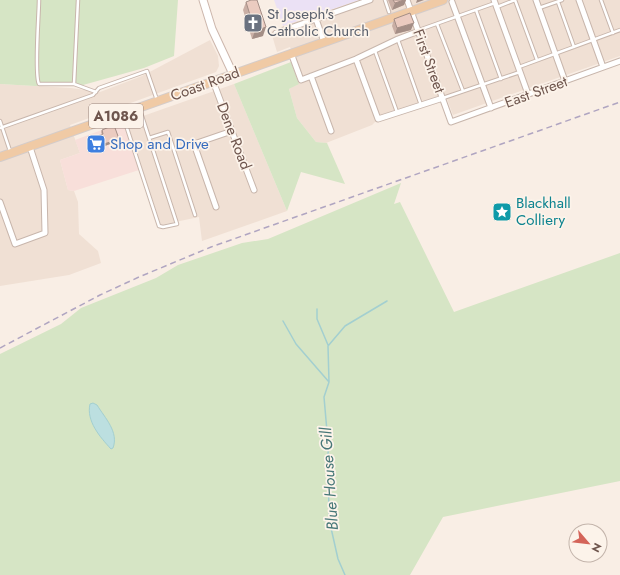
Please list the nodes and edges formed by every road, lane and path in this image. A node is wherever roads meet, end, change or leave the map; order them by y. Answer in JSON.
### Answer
{"nodes":[{"id":1,"x":39,"y":0,"type":"edge"},
{"id":2,"x":78,"y":0,"type":"edge"},
{"id":3,"x":203,"y":0,"type":"edge"},
{"id":4,"x":370,"y":0,"type":"edge"},
{"id":5,"x":385,"y":0,"type":"edge"},
{"id":6,"x":408,"y":0,"type":"edge"},
{"id":7,"x":443,"y":0,"type":"edge"},
{"id":8,"x":515,"y":0,"type":"edge"},
{"id":9,"x":536,"y":0,"type":"edge"},
{"id":10,"x":562,"y":0,"type":"edge"},
{"id":11,"x":579,"y":0,"type":"edge"},
{"id":12,"x":601,"y":0,"type":"edge"},
{"id":13,"x":452,"y":2,"type":"dead end"},
{"id":14,"x":558,"y":2,"type":"junction"},
{"id":15,"x":496,"y":4,"type":"edge"},
{"id":16,"x":539,"y":8,"type":"junction"},
{"id":17,"x":476,"y":10,"type":"junction"},
{"id":18,"x":411,"y":11,"type":"junction"},
{"id":19,"x":389,"y":12,"type":"dead end"},
{"id":20,"x":457,"y":17,"type":"junction"},
{"id":21,"x":316,"y":19,"type":"junction"},
{"id":22,"x":437,"y":24,"type":"junction"},
{"id":23,"x":620,"y":30,"type":"edge"},
{"id":24,"x":418,"y":31,"type":"junction"},
{"id":25,"x":613,"y":32,"type":"junction"},
{"id":26,"x":276,"y":33,"type":"dead end"},
{"id":27,"x":398,"y":39,"type":"junction"},
{"id":28,"x":593,"y":40,"type":"junction"},
{"id":29,"x":324,"y":42,"type":"junction"},
{"id":30,"x":574,"y":46,"type":"junction"},
{"id":31,"x":375,"y":50,"type":"junction"},
{"id":32,"x":291,"y":53,"type":"junction"},
{"id":33,"x":555,"y":53,"type":"junction"},
{"id":34,"x":356,"y":59,"type":"junction"},
{"id":35,"x":537,"y":60,"type":"junction"},
{"id":36,"x":620,"y":61,"type":"edge"},
{"id":37,"x":603,"y":67,"type":"junction"},
{"id":38,"x":519,"y":69,"type":"junction"},
{"id":39,"x":233,"y":74,"type":"junction"},
{"id":40,"x":311,"y":76,"type":"junction"},
{"id":41,"x":501,"y":78,"type":"junction"},
{"id":42,"x":213,"y":81,"type":"junction"},
{"id":43,"x":565,"y":81,"type":"junction"},
{"id":44,"x":74,"y":84,"type":"junction"},
{"id":45,"x":482,"y":85,"type":"junction"},
{"id":46,"x":463,"y":91,"type":"junction"},
{"id":47,"x":96,"y":92,"type":"junction"},
{"id":48,"x":528,"y":94,"type":"junction"},
{"id":49,"x":443,"y":98,"type":"junction"},
{"id":50,"x":158,"y":101,"type":"junction"},
{"id":51,"x":421,"y":106,"type":"junction"},
{"id":52,"x":140,"y":107,"type":"junction"},
{"id":53,"x":491,"y":108,"type":"junction"},
{"id":54,"x":397,"y":113,"type":"junction"},
{"id":55,"x":122,"y":114,"type":"junction"},
{"id":56,"x":0,"y":121,"type":"edge"},
{"id":57,"x":451,"y":122,"type":"joint"},
{"id":58,"x":1,"y":128,"type":"edge"},
{"id":59,"x":232,"y":131,"type":"junction"},
{"id":60,"x":331,"y":131,"type":"dead end"},
{"id":61,"x":149,"y":138,"type":"junction"},
{"id":62,"x":30,"y":147,"type":"junction"},
{"id":63,"x":11,"y":153,"type":"junction"},
{"id":64,"x":0,"y":157,"type":"edge"},
{"id":65,"x":254,"y":190,"type":"dead end"},
{"id":66,"x":0,"y":202,"type":"edge"},
{"id":67,"x":216,"y":207,"type":"dead end"},
{"id":68,"x":195,"y":215,"type":"dead end"}],
"edges":[{"from":1,"to":44,"type":"lane"},
{"from":2,"to":44,"type":"lane"},
{"from":3,"to":39,"type":"main road"},
{"from":4,"to":21,"type":"street"},
{"from":5,"to":19,"type":"lane"},
{"from":6,"to":18,"type":"street","name":"First Street"},
{"from":7,"to":18,"type":"main road","number":"A1086"},
{"from":8,"to":15,"type":"lane"},
{"from":8,"to":35,"type":"lane"},
{"from":9,"to":16,"type":"street"},
{"from":10,"to":14,"type":"lane"},
{"from":11,"to":28,"type":"street"},
{"from":12,"to":25,"type":"lane"},
{"from":13,"to":20,"type":"street"},
{"from":14,"to":16,"type":"lane"},
{"from":14,"to":30,"type":"lane"},
{"from":15,"to":17,"type":"lane"},
{"from":15,"to":38,"type":"street"},
{"from":16,"to":33,"type":"street"},
{"from":17,"to":20,"type":"lane"},
{"from":17,"to":41,"type":"lane"},
{"from":18,"to":24,"type":"street","name":"First Street"},
{"from":18,"to":29,"type":"main road","name":"Coast Road","number":"A1086"},
{"from":20,"to":22,"type":"lane"},
{"from":20,"to":45,"type":"street"},
{"from":21,"to":26,"type":"street"},
{"from":21,"to":29,"type":"street"},
{"from":22,"to":24,"type":"lane"},
{"from":22,"to":46,"type":"lane"},
{"from":23,"to":25,"type":"lane"},
{"from":24,"to":27,"type":"street"},
{"from":24,"to":49,"type":"street","name":"First Street"},
{"from":25,"to":28,"type":"lane"},
{"from":27,"to":31,"type":"street"},
{"from":27,"to":51,"type":"lane"},
{"from":28,"to":30,"type":"lane"},
{"from":28,"to":37,"type":"street"},
{"from":29,"to":32,"type":"main road","name":"Coast Road","number":"A1086"},
{"from":30,"to":33,"type":"lane"},
{"from":31,"to":34,"type":"street"},
{"from":31,"to":54,"type":"lane"},
{"from":32,"to":39,"type":"main road","name":"Coast Road","number":"A1086"},
{"from":32,"to":40,"type":"street"},
{"from":33,"to":35,"type":"lane"},
{"from":33,"to":43,"type":"street"},
{"from":34,"to":40,"type":"street"},
{"from":34,"to":54,"type":"street"},
{"from":35,"to":38,"type":"lane"},
{"from":36,"to":37,"type":"street","name":"East Street"},
{"from":37,"to":43,"type":"street","name":"East Street"},
{"from":38,"to":41,"type":"lane"},
{"from":38,"to":48,"type":"street"},
{"from":39,"to":42,"type":"main road","name":"Coast Road","number":"A1086"},
{"from":40,"to":60,"type":"street"},
{"from":41,"to":45,"type":"lane"},
{"from":42,"to":50,"type":"main road","name":"Coast Road","number":"A1086"},
{"from":42,"to":59,"type":"street","name":"Dene Road"},
{"from":43,"to":48,"type":"street","name":"East Street"},
{"from":44,"to":47,"type":"lane"},
{"from":45,"to":46,"type":"lane"},
{"from":45,"to":53,"type":"street"},
{"from":46,"to":49,"type":"lane"},
{"from":47,"to":50,"type":"lane"},
{"from":47,"to":58,"type":"lane"},
{"from":48,"to":53,"type":"street","name":"East Street"},
{"from":49,"to":51,"type":"street"},
{"from":49,"to":57,"type":"street","name":"First Street"},
{"from":50,"to":52,"type":"main road","name":"Coast Road","number":"A1086"},
{"from":51,"to":54,"type":"street"},
{"from":52,"to":55,"type":"main road","name":"Coast Road","number":"A1086"},
{"from":52,"to":61,"type":"lane"},
{"from":53,"to":57,"type":"street","name":"East Street"},
{"from":55,"to":61,"type":"lane"},
{"from":55,"to":62,"type":"main road","name":"Coast Road","number":"A1086"},
{"from":56,"to":58,"type":"lane"},
{"from":58,"to":63,"type":"lane"},
{"from":59,"to":65,"type":"street","name":"Dene Road"},
{"from":59,"to":67,"type":"street"},
{"from":61,"to":68,"type":"lane"},
{"from":62,"to":63,"type":"main road","name":"Coast Road","number":"A1086"},
{"from":62,"to":66,"type":"street"},
{"from":63,"to":64,"type":"main road","name":"Coast Road","number":"A1086"}]}
